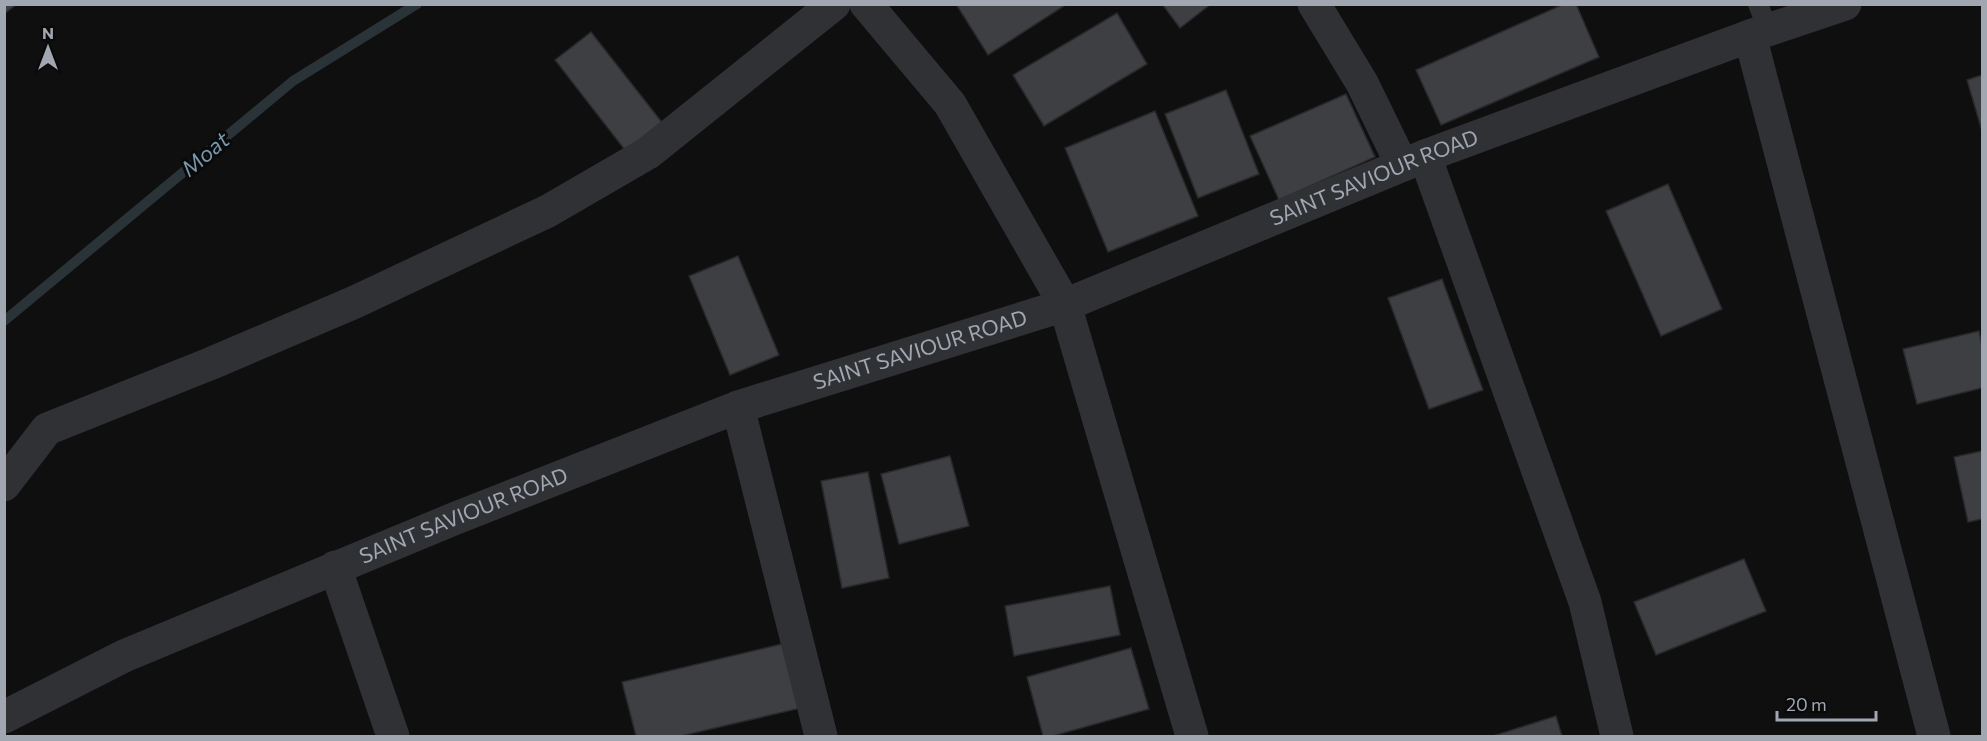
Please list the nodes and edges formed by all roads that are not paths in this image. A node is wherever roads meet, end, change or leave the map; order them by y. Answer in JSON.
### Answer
{"nodes":[{"id":1,"x":834,"y":4,"type":"edge"},
{"id":2,"x":866,"y":4,"type":"edge"},
{"id":3,"x":1314,"y":4,"type":"edge"},
{"id":4,"x":1845,"y":4,"type":"edge"},
{"id":5,"x":1759,"y":23,"type":"edge"},
{"id":6,"x":1414,"y":160,"type":"junction"},
{"id":7,"x":1065,"y":305,"type":"junction"},
{"id":8,"x":738,"y":407,"type":"junction"},
{"id":9,"x":4,"y":485,"type":"edge"},
{"id":10,"x":336,"y":567,"type":"junction"},
{"id":11,"x":4,"y":717,"type":"edge"},
{"id":12,"x":393,"y":736,"type":"edge"},
{"id":13,"x":821,"y":736,"type":"edge"},
{"id":14,"x":1192,"y":736,"type":"edge"},
{"id":15,"x":1617,"y":736,"type":"edge"},
{"id":16,"x":1934,"y":736,"type":"edge"}],
"edges":[{"from":1,"to":9,"type":"street"},
{"from":2,"to":7,"type":"street"},
{"from":3,"to":6,"type":"street"},
{"from":4,"to":5,"type":"street","name":"SAINT SAVIOUR ROAD"},
{"from":5,"to":6,"type":"street","name":"SAINT SAVIOUR ROAD"},
{"from":5,"to":16,"type":"street"},
{"from":6,"to":7,"type":"street","name":"SAINT SAVIOUR ROAD"},
{"from":6,"to":15,"type":"street"},
{"from":7,"to":8,"type":"street","name":"SAINT SAVIOUR ROAD"},
{"from":7,"to":14,"type":"street"},
{"from":8,"to":10,"type":"street","name":"SAINT SAVIOUR ROAD"},
{"from":8,"to":13,"type":"street"},
{"from":10,"to":11,"type":"street","name":"SAINT SAVIOUR ROAD"},
{"from":10,"to":12,"type":"street"}]}
